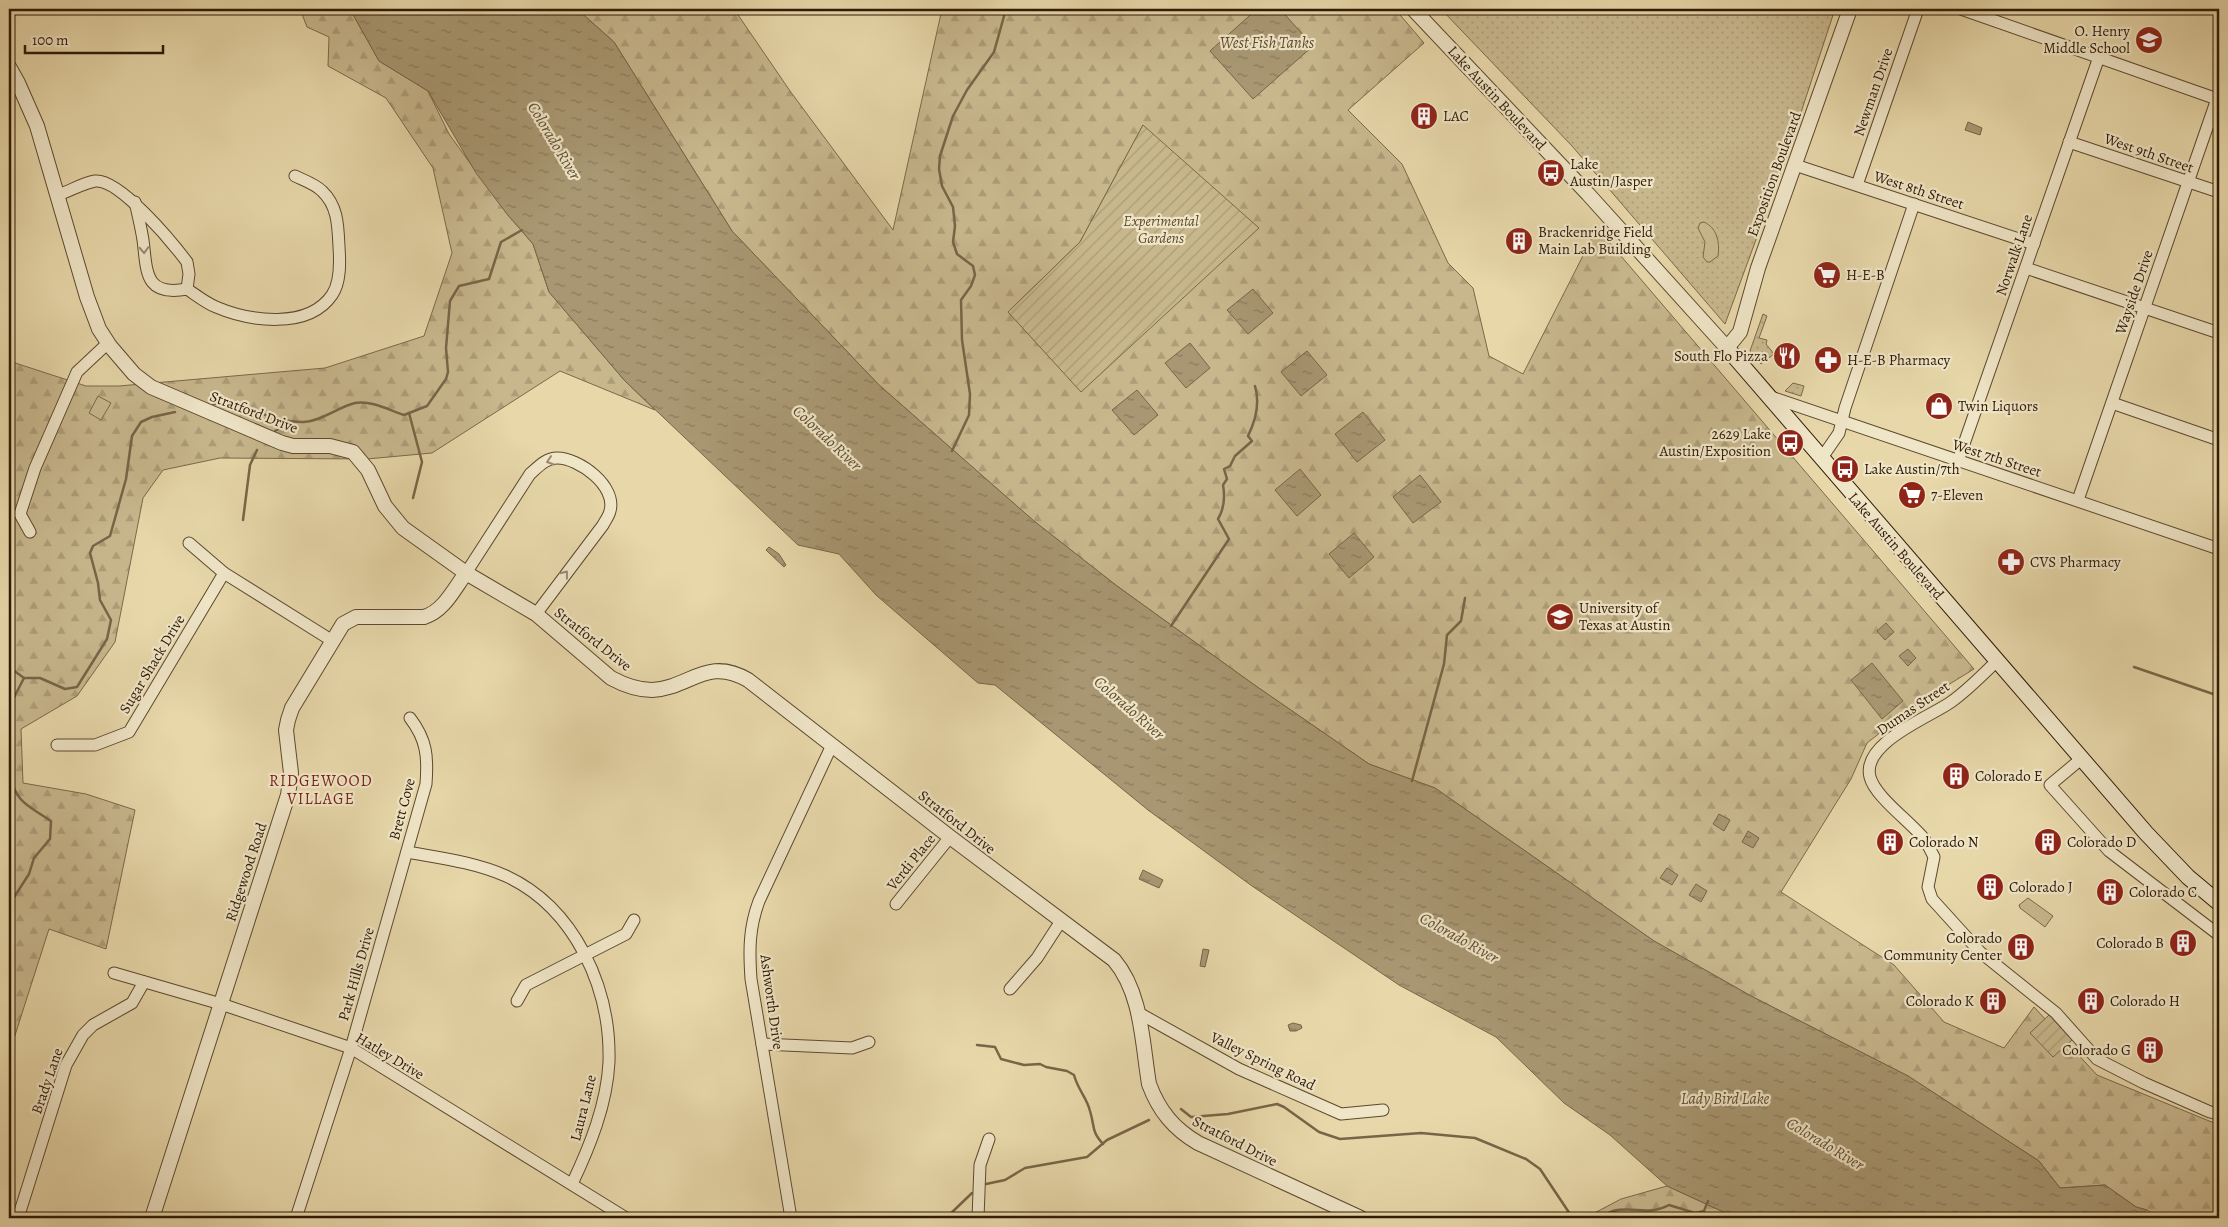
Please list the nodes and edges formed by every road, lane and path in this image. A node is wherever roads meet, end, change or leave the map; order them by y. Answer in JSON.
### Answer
{"nodes":[{"id":1,"x":12,"y":9,"type":"edge"},
{"id":2,"x":1413,"y":9,"type":"edge"},
{"id":3,"x":1850,"y":9,"type":"edge"},
{"id":4,"x":1918,"y":9,"type":"edge"},
{"id":5,"x":1961,"y":9,"type":"edge"},
{"id":6,"x":9,"y":12,"type":"edge"},
{"id":7,"x":2099,"y":57,"type":"junction"},
{"id":8,"x":9,"y":67,"type":"edge"},
{"id":9,"x":2218,"y":96,"type":"edge"},
{"id":10,"x":2069,"y":142,"type":"junction"},
{"id":11,"x":1795,"y":165,"type":"junction"},
{"id":12,"x":295,"y":176,"type":"dead end"},
{"id":13,"x":2189,"y":182,"type":"junction"},
{"id":14,"x":1857,"y":185,"type":"junction"},
{"id":15,"x":2219,"y":192,"type":"edge"},
{"id":16,"x":58,"y":196,"type":"junction"},
{"id":17,"x":135,"y":202,"type":"junction"},
{"id":18,"x":1914,"y":204,"type":"junction"},
{"id":19,"x":2034,"y":244,"type":"junction"},
{"id":20,"x":2026,"y":268,"type":"junction"},
{"id":21,"x":187,"y":289,"type":"junction"},
{"id":22,"x":2144,"y":308,"type":"junction"},
{"id":23,"x":2219,"y":333,"type":"edge"},
{"id":24,"x":108,"y":344,"type":"junction"},
{"id":25,"x":1726,"y":348,"type":"junction"},
{"id":26,"x":1766,"y":396,"type":"junction"},
{"id":27,"x":2112,"y":404,"type":"junction"},
{"id":28,"x":1841,"y":422,"type":"junction"},
{"id":29,"x":2219,"y":440,"type":"edge"},
{"id":30,"x":1821,"y":459,"type":"junction"},
{"id":31,"x":1958,"y":461,"type":"junction"},
{"id":32,"x":2078,"y":500,"type":"junction"},
{"id":33,"x":30,"y":532,"type":"dead end"},
{"id":34,"x":189,"y":543,"type":"dead end"},
{"id":35,"x":2219,"y":548,"type":"edge"},
{"id":36,"x":224,"y":573,"type":"junction"},
{"id":37,"x":466,"y":573,"type":"junction"},
{"id":38,"x":536,"y":614,"type":"junction"},
{"id":39,"x":331,"y":640,"type":"junction"},
{"id":40,"x":1997,"y":661,"type":"junction"},
{"id":41,"x":410,"y":718,"type":"dead end"},
{"id":42,"x":57,"y":745,"type":"dead end"},
{"id":43,"x":832,"y":745,"type":"junction"},
{"id":44,"x":2081,"y":760,"type":"junction"},
{"id":45,"x":950,"y":838,"type":"junction"},
{"id":46,"x":406,"y":852,"type":"junction"},
{"id":47,"x":2219,"y":903,"type":"edge"},
{"id":48,"x":896,"y":904,"type":"dead end"},
{"id":49,"x":634,"y":920,"type":"dead end"},
{"id":50,"x":1061,"y":921,"type":"junction"},
{"id":51,"x":2219,"y":935,"type":"edge"},
{"id":52,"x":585,"y":954,"type":"junction"},
{"id":53,"x":114,"y":973,"type":"dead end"},
{"id":54,"x":144,"y":982,"type":"junction"},
{"id":55,"x":1010,"y":989,"type":"dead end"},
{"id":56,"x":517,"y":1001,"type":"dead end"},
{"id":57,"x":221,"y":1004,"type":"junction"},
{"id":58,"x":1137,"y":1012,"type":"junction"},
{"id":59,"x":869,"y":1042,"type":"dead end"},
{"id":60,"x":762,"y":1044,"type":"junction"},
{"id":61,"x":351,"y":1048,"type":"junction"},
{"id":62,"x":1383,"y":1110,"type":"dead end"},
{"id":63,"x":2219,"y":1114,"type":"edge"},
{"id":64,"x":989,"y":1139,"type":"dead end"},
{"id":65,"x":572,"y":1184,"type":"junction"},
{"id":66,"x":18,"y":1218,"type":"edge"},
{"id":67,"x":152,"y":1218,"type":"edge"},
{"id":68,"x":296,"y":1218,"type":"edge"},
{"id":69,"x":626,"y":1218,"type":"edge"},
{"id":70,"x":791,"y":1218,"type":"edge"},
{"id":71,"x":978,"y":1218,"type":"edge"},
{"id":72,"x":1361,"y":1218,"type":"edge"}],
"edges":[{"from":1,"to":6,"type":"street"},
{"from":2,"to":25,"type":"street","name":"Lake Austin Boulevard"},
{"from":3,"to":11,"type":"street","name":"Exposition Boulevard"},
{"from":4,"to":14,"type":"street","name":"Newman Drive"},
{"from":5,"to":7,"type":"street"},
{"from":7,"to":9,"type":"street"},
{"from":7,"to":10,"type":"street","name":"Norwalk Lane"},
{"from":8,"to":16,"type":"street","name":"Stratford Drive"},
{"from":9,"to":13,"type":"street","name":"Wayside Drive"},
{"from":10,"to":13,"type":"street","name":"West 9th Street"},
{"from":10,"to":19,"type":"street","name":"Norwalk Lane"},
{"from":11,"to":14,"type":"street","name":"West 8th Street"},
{"from":11,"to":25,"type":"street","name":"Exposition Boulevard"},
{"from":12,"to":21,"type":"street"},
{"from":13,"to":15,"type":"street","name":"West 9th Street"},
{"from":13,"to":22,"type":"street","name":"Wayside Drive"},
{"from":14,"to":18,"type":"street","name":"West 8th Street"},
{"from":16,"to":17,"type":"street"},
{"from":16,"to":24,"type":"street","name":"Stratford Drive"},
{"from":17,"to":21,"type":"street"},
{"from":17,"to":21,"type":"street","one_way":true},
{"from":18,"to":19,"type":"street","name":"West 8th Street"},
{"from":18,"to":28,"type":"street"},
{"from":19,"to":20,"type":"street","name":"Norwalk Lane"},
{"from":20,"to":22,"type":"street"},
{"from":20,"to":31,"type":"street","name":"Norwalk Lane"},
{"from":22,"to":23,"type":"street"},
{"from":22,"to":27,"type":"street","name":"Wayside Drive"},
{"from":24,"to":33,"type":"street"},
{"from":24,"to":37,"type":"street","name":"Stratford Drive"},
{"from":25,"to":26,"type":"main road","name":"Lake Austin Boulevard"},
{"from":26,"to":28,"type":"street","name":"West 7th Street"},
{"from":26,"to":30,"type":"main road","name":"Lake Austin Boulevard"},
{"from":27,"to":29,"type":"street"},
{"from":27,"to":32,"type":"street","name":"Wayside Drive"},
{"from":28,"to":30,"type":"street"},
{"from":28,"to":31,"type":"street","name":"West 7th Street"},
{"from":30,"to":40,"type":"main road","name":"Lake Austin Boulevard"},
{"from":31,"to":32,"type":"street","name":"West 7th Street"},
{"from":32,"to":35,"type":"street","name":"West 7th Street"},
{"from":34,"to":36,"type":"street"},
{"from":36,"to":39,"type":"street"},
{"from":36,"to":42,"type":"street","name":"Sugar Shack Drive"},
{"from":37,"to":38,"type":"street","name":"Stratford Drive"},
{"from":38,"to":37,"type":"street","one_way":true},
{"from":37,"to":39,"type":"street","name":"Ridgewood Road"},
{"from":38,"to":43,"type":"street","name":"Stratford Drive"},
{"from":39,"to":57,"type":"street","name":"Ridgewood Road"},
{"from":40,"to":44,"type":"main road","name":"Lake Austin Boulevard"},
{"from":40,"to":63,"type":"street","name":"Dumas Street"},
{"from":41,"to":46,"type":"street","name":"Brett Cove"},
{"from":43,"to":45,"type":"street","name":"Stratford Drive"},
{"from":43,"to":60,"type":"street","name":"Ashworth Drive"},
{"from":44,"to":47,"type":"main road","name":"Lake Austin Boulevard"},
{"from":44,"to":51,"type":"street"},
{"from":45,"to":48,"type":"street","name":"Verdi Place"},
{"from":45,"to":50,"type":"street","name":"Stratford Drive"},
{"from":46,"to":52,"type":"street","name":"Laura Lane"},
{"from":46,"to":61,"type":"street","name":"Park Hills Drive"},
{"from":49,"to":52,"type":"street"},
{"from":50,"to":55,"type":"street"},
{"from":50,"to":58,"type":"street","name":"Stratford Drive"},
{"from":52,"to":56,"type":"street"},
{"from":52,"to":65,"type":"street","name":"Laura Lane"},
{"from":53,"to":54,"type":"street","name":"Hatley Drive"},
{"from":54,"to":57,"type":"street","name":"Hatley Drive"},
{"from":54,"to":66,"type":"street","name":"Brady Lane"},
{"from":57,"to":61,"type":"street","name":"Hatley Drive"},
{"from":57,"to":67,"type":"street","name":"Ridgewood Road"},
{"from":58,"to":62,"type":"street","name":"Valley Spring Road"},
{"from":58,"to":72,"type":"street","name":"Stratford Drive"},
{"from":59,"to":60,"type":"street"},
{"from":60,"to":70,"type":"street","name":"Ashworth Drive"},
{"from":61,"to":65,"type":"street","name":"Hatley Drive"},
{"from":61,"to":68,"type":"street","name":"Park Hills Drive"},
{"from":64,"to":71,"type":"street"},
{"from":65,"to":69,"type":"street","name":"Hatley Drive"}]}
